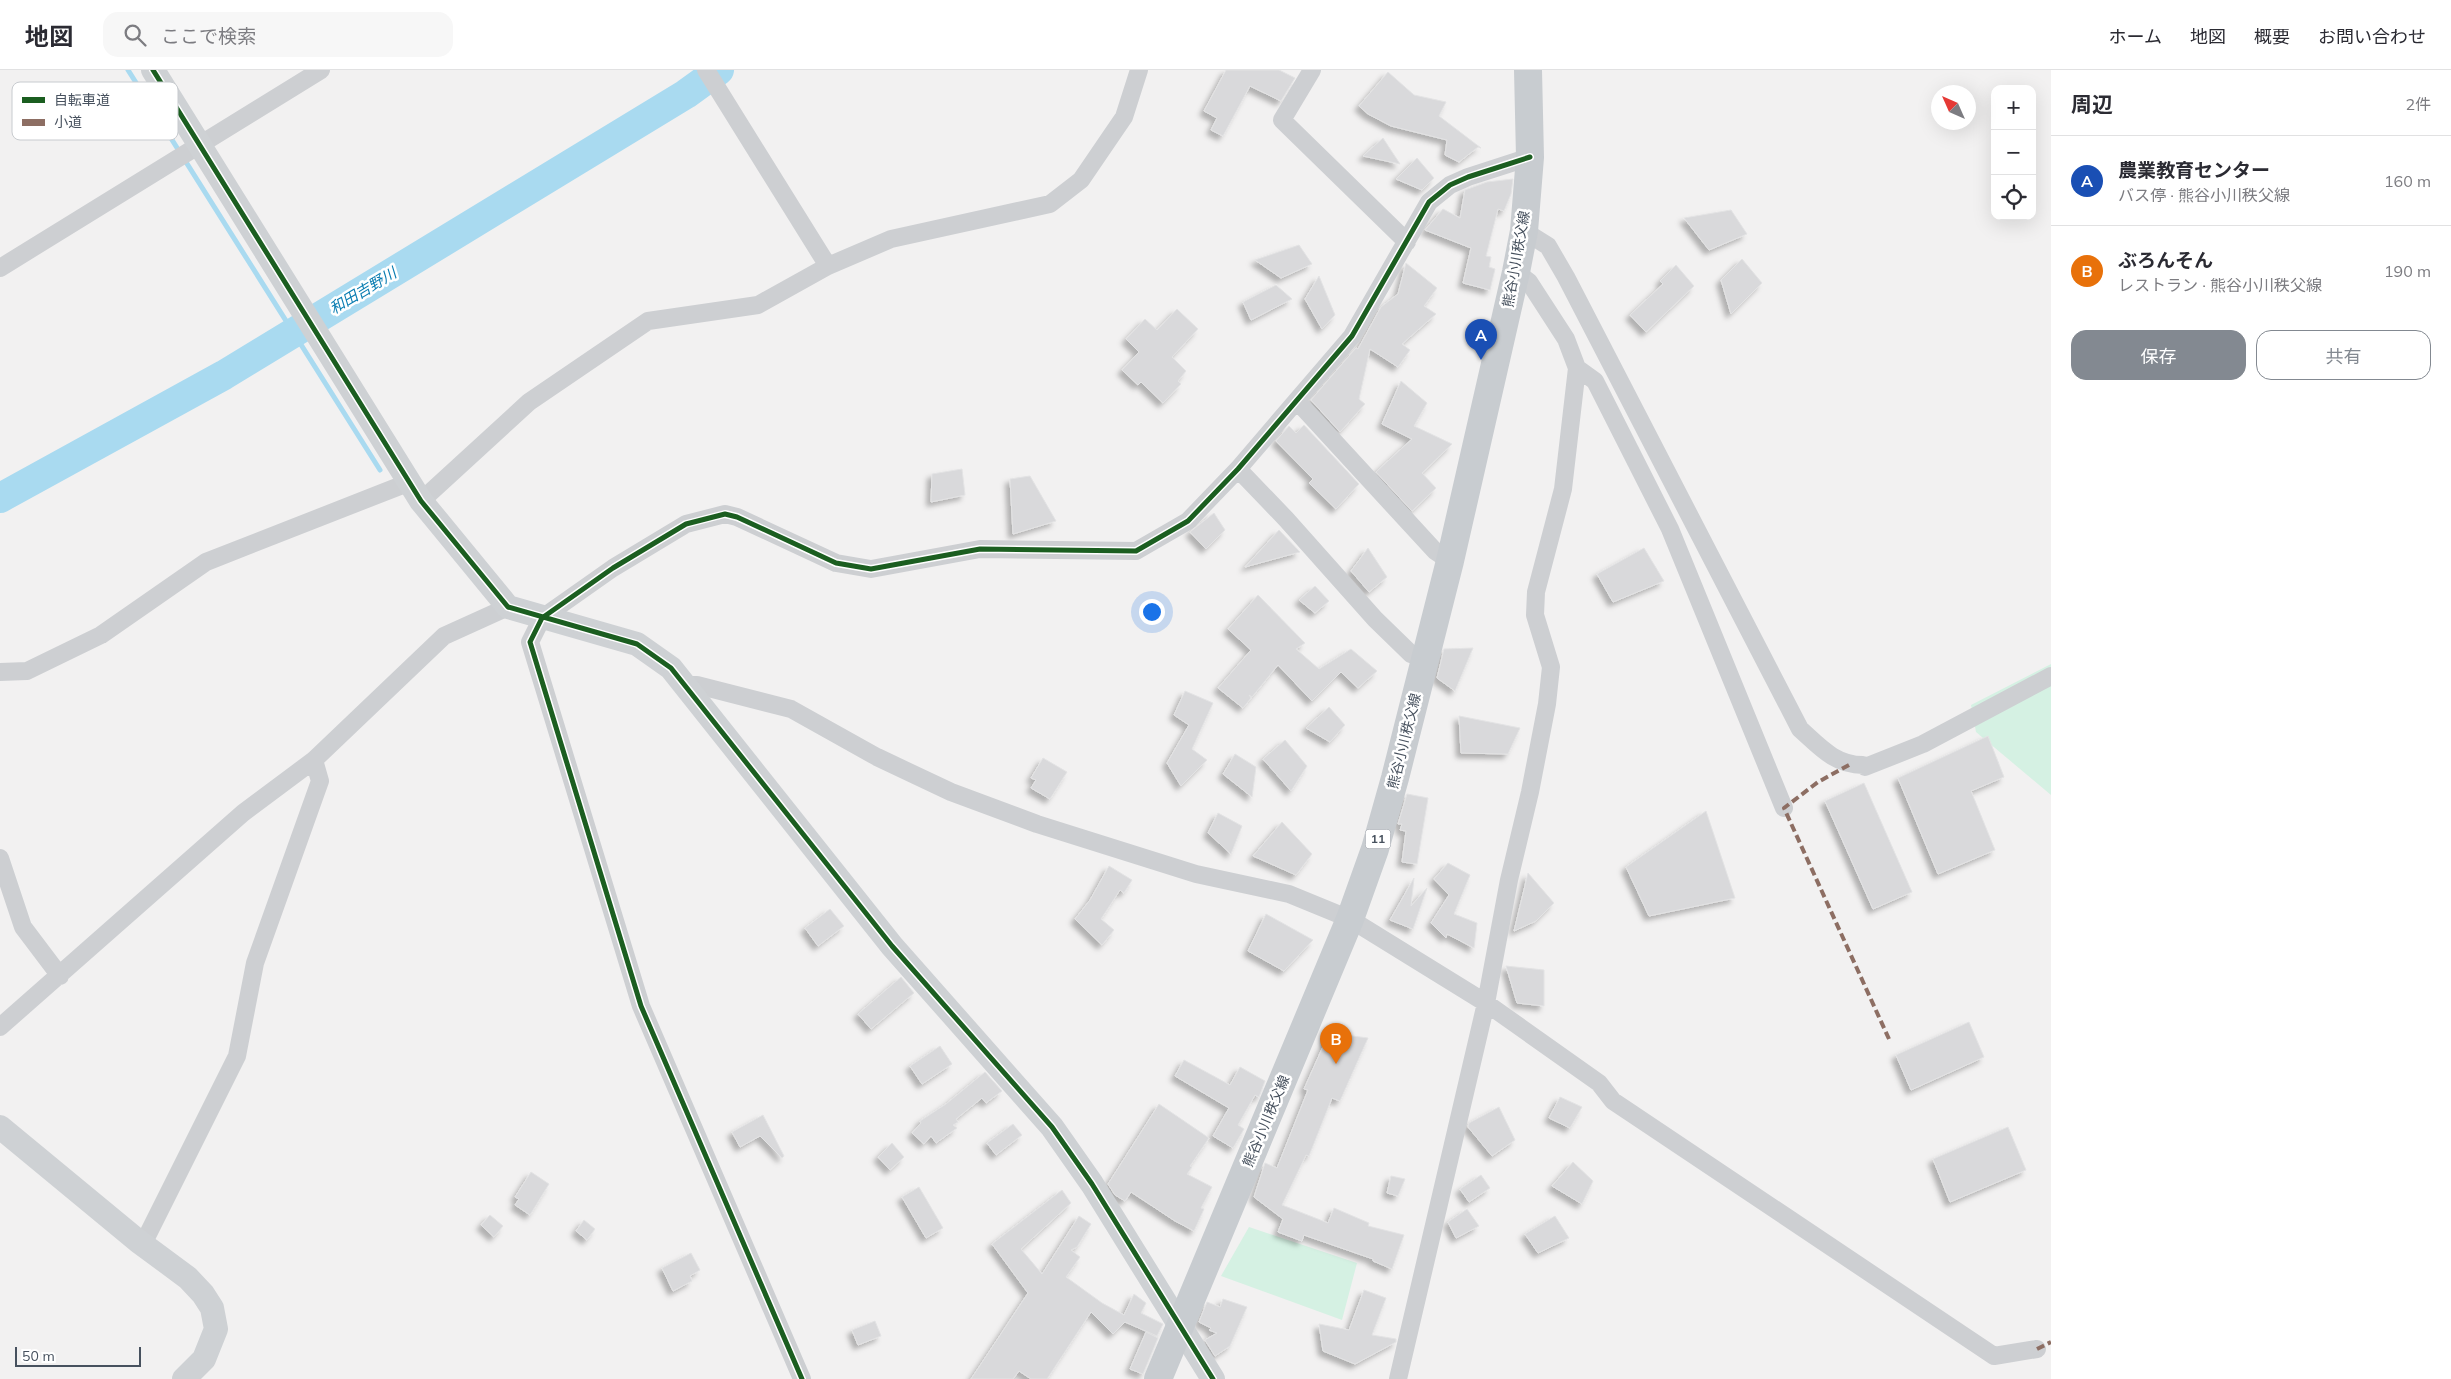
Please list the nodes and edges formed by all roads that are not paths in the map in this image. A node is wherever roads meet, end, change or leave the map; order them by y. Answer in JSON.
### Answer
{"nodes":[{"id":1,"x":153,"y":70,"type":"edge"},
{"id":2,"x":321,"y":70,"type":"edge"},
{"id":3,"x":706,"y":70,"type":"edge"},
{"id":4,"x":1139,"y":70,"type":"edge"},
{"id":5,"x":1312,"y":70,"type":"edge"},
{"id":6,"x":1528,"y":70,"type":"edge"},
{"id":7,"x":160,"y":82,"type":"edge"},
{"id":8,"x":178,"y":111,"type":"edge"},
{"id":9,"x":198,"y":144,"type":"junction"},
{"id":10,"x":1530,"y":157,"type":"junction"},
{"id":11,"x":1524,"y":232,"type":"junction"},
{"id":12,"x":1407,"y":242,"type":"junction"},
{"id":13,"x":828,"y":266,"type":"junction"},
{"id":14,"x":0,"y":268,"type":"edge"},
{"id":15,"x":1516,"y":272,"type":"junction"},
{"id":16,"x":1577,"y":368,"type":"junction"},
{"id":17,"x":1297,"y":401,"type":"junction"},
{"id":18,"x":1238,"y":469,"type":"junction"},
{"id":19,"x":416,"y":492,"type":"junction"},
{"id":20,"x":1450,"y":561,"type":"junction"},
{"id":21,"x":508,"y":607,"type":"junction"},
{"id":22,"x":542,"y":618,"type":"junction"},
{"id":23,"x":1425,"y":659,"type":"junction"},
{"id":24,"x":0,"y":672,"type":"edge"},
{"id":25,"x":2051,"y":676,"type":"edge"},
{"id":26,"x":685,"y":685,"type":"junction"},
{"id":27,"x":314,"y":760,"type":"junction"},
{"id":28,"x":1784,"y":808,"type":"dead end"},
{"id":29,"x":0,"y":858,"type":"edge"},
{"id":30,"x":1350,"y":919,"type":"junction"},
{"id":31,"x":60,"y":976,"type":"junction"},
{"id":32,"x":1486,"y":1003,"type":"junction"},
{"id":33,"x":0,"y":1027,"type":"edge"},
{"id":34,"x":0,"y":1127,"type":"edge"},
{"id":35,"x":142,"y":1244,"type":"junction"},
{"id":36,"x":1180,"y":1327,"type":"junction"},
{"id":37,"x":2037,"y":1349,"type":"dead end"},
{"id":38,"x":184,"y":1379,"type":"edge"},
{"id":39,"x":802,"y":1379,"type":"edge"},
{"id":40,"x":1158,"y":1379,"type":"edge"},
{"id":41,"x":1213,"y":1379,"type":"edge"},
{"id":42,"x":1398,"y":1379,"type":"edge"}],
"edges":[{"from":1,"to":7,"type":"street"},
{"from":2,"to":9,"type":"street"},
{"from":3,"to":13,"type":"street"},
{"from":4,"to":13,"type":"street"},
{"from":5,"to":12,"type":"street"},
{"from":6,"to":10,"type":"main road","name":"熊谷小川秩父線","number":"11"},
{"from":8,"to":9,"type":"street"},
{"from":9,"to":14,"type":"street"},
{"from":9,"to":19,"type":"street"},
{"from":10,"to":11,"type":"main road","name":"熊谷小川秩父線","number":"11"},
{"from":10,"to":12,"type":"street"},
{"from":11,"to":15,"type":"main road","name":"熊谷小川秩父線","number":"11"},
{"from":11,"to":25,"type":"street"},
{"from":12,"to":17,"type":"street"},
{"from":13,"to":19,"type":"street"},
{"from":15,"to":16,"type":"street"},
{"from":15,"to":20,"type":"main road","name":"熊谷小川秩父線","number":"11"},
{"from":16,"to":28,"type":"street"},
{"from":16,"to":32,"type":"street"},
{"from":17,"to":18,"type":"street"},
{"from":17,"to":20,"type":"street"},
{"from":18,"to":22,"type":"street"},
{"from":18,"to":23,"type":"street"},
{"from":19,"to":21,"type":"street"},
{"from":19,"to":24,"type":"street"},
{"from":20,"to":23,"type":"main road","name":"熊谷小川秩父線","number":"11"},
{"from":21,"to":22,"type":"street"},
{"from":21,"to":27,"type":"street"},
{"from":22,"to":26,"type":"street"},
{"from":22,"to":39,"type":"street"},
{"from":23,"to":30,"type":"main road","name":"熊谷小川秩父線","number":"11"},
{"from":26,"to":30,"type":"street"},
{"from":26,"to":36,"type":"street"},
{"from":27,"to":31,"type":"street"},
{"from":27,"to":35,"type":"street"},
{"from":29,"to":31,"type":"street"},
{"from":30,"to":32,"type":"street"},
{"from":30,"to":36,"type":"main road","name":"熊谷小川秩父線","number":"11"},
{"from":31,"to":33,"type":"street"},
{"from":32,"to":37,"type":"street"},
{"from":32,"to":42,"type":"street"},
{"from":34,"to":35,"type":"street"},
{"from":35,"to":38,"type":"street"},
{"from":36,"to":40,"type":"main road","name":"熊谷小川秩父線","number":"11"},
{"from":36,"to":41,"type":"street"}]}
